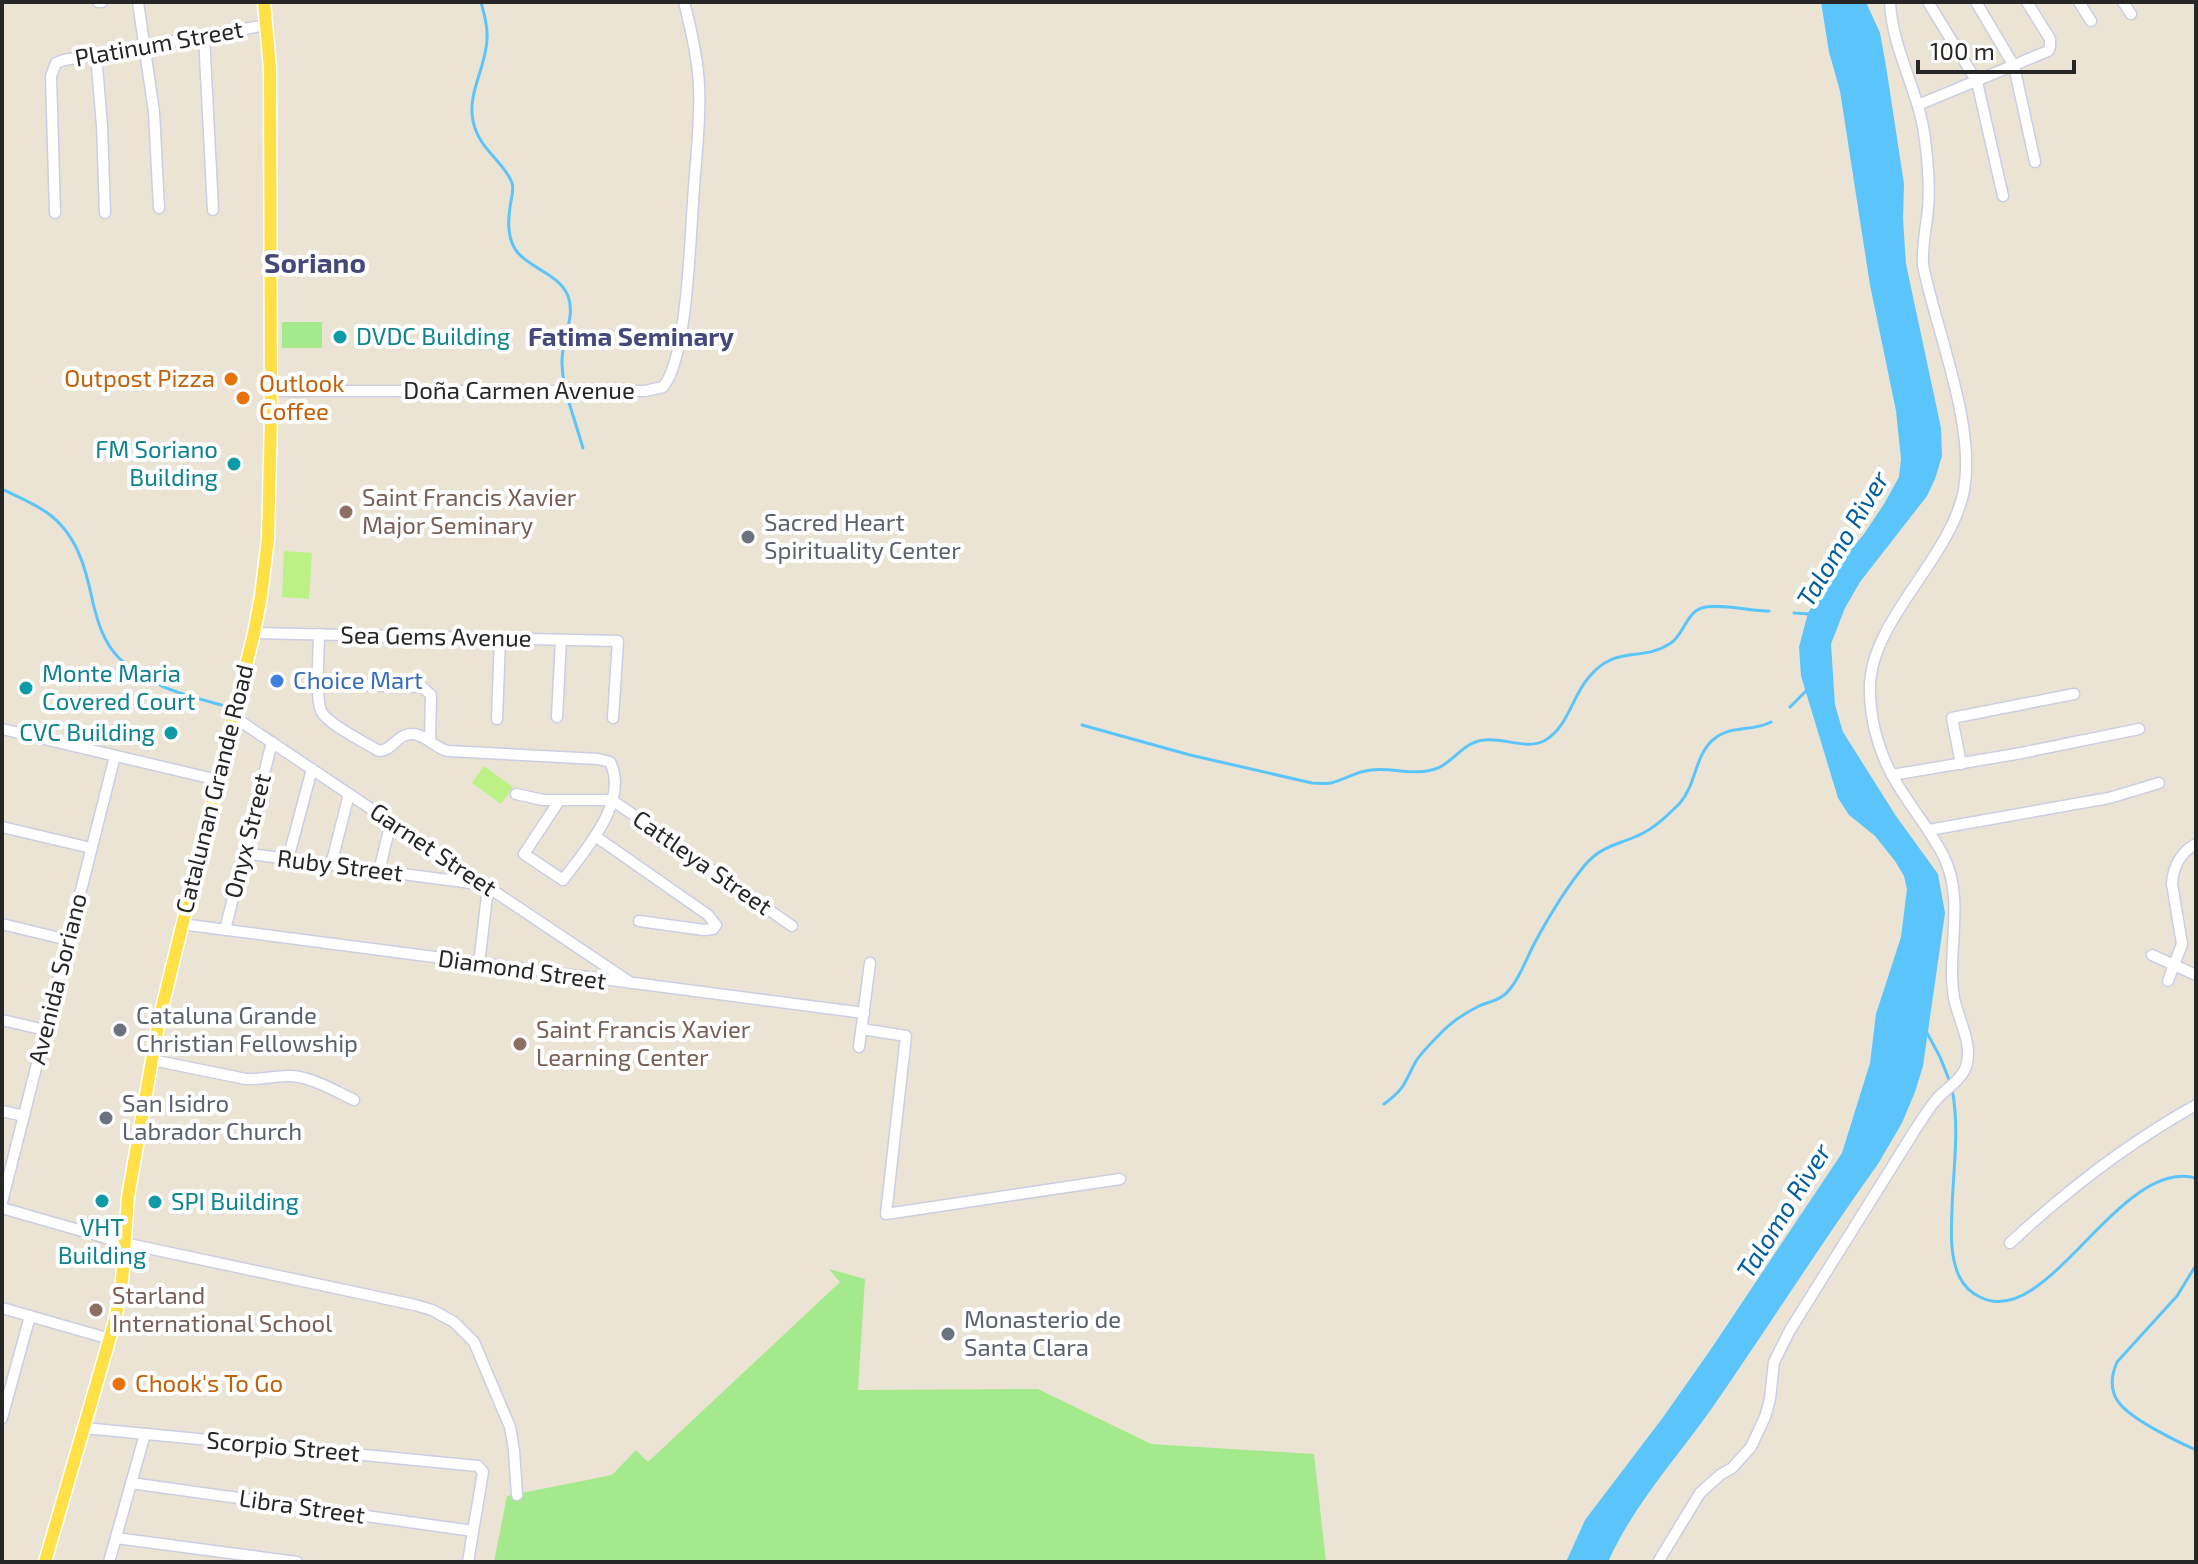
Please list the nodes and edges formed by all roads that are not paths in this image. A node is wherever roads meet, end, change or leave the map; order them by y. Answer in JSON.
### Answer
{"nodes":[{"id":1,"x":138,"y":2,"type":"edge"},
{"id":2,"x":264,"y":2,"type":"edge"},
{"id":3,"x":684,"y":2,"type":"edge"},
{"id":4,"x":1890,"y":2,"type":"edge"},
{"id":5,"x":1928,"y":2,"type":"edge"},
{"id":6,"x":1976,"y":2,"type":"edge"},
{"id":7,"x":2027,"y":2,"type":"edge"},
{"id":8,"x":2079,"y":2,"type":"edge"},
{"id":9,"x":2123,"y":2,"type":"edge"},
{"id":10,"x":2131,"y":14,"type":"dead end"},
{"id":11,"x":2091,"y":21,"type":"dead end"},
{"id":12,"x":267,"y":25,"type":"junction"},
{"id":13,"x":204,"y":36,"type":"junction"},
{"id":14,"x":145,"y":46,"type":"junction"},
{"id":15,"x":96,"y":54,"type":"junction"},
{"id":16,"x":2014,"y":66,"type":"junction"},
{"id":17,"x":1977,"y":82,"type":"junction"},
{"id":18,"x":1918,"y":105,"type":"junction"},
{"id":19,"x":2035,"y":162,"type":"dead end"},
{"id":20,"x":2003,"y":196,"type":"dead end"},
{"id":21,"x":159,"y":208,"type":"dead end"},
{"id":22,"x":213,"y":210,"type":"dead end"},
{"id":23,"x":55,"y":213,"type":"dead end"},
{"id":24,"x":105,"y":213,"type":"dead end"},
{"id":25,"x":271,"y":391,"type":"junction"},
{"id":26,"x":254,"y":633,"type":"junction"},
{"id":27,"x":319,"y":634,"type":"junction"},
{"id":28,"x":500,"y":639,"type":"junction"},
{"id":29,"x":561,"y":640,"type":"junction"},
{"id":30,"x":319,"y":684,"type":"junction"},
{"id":31,"x":2074,"y":694,"type":"dead end"},
{"id":32,"x":234,"y":717,"type":"junction"},
{"id":33,"x":557,"y":717,"type":"dead end"},
{"id":34,"x":613,"y":718,"type":"dead end"},
{"id":35,"x":497,"y":719,"type":"dead end"},
{"id":36,"x":2,"y":729,"type":"edge"},
{"id":37,"x":2139,"y":729,"type":"dead end"},
{"id":38,"x":430,"y":740,"type":"junction"},
{"id":39,"x":272,"y":742,"type":"junction"},
{"id":40,"x":115,"y":756,"type":"junction"},
{"id":41,"x":1961,"y":764,"type":"junction"},
{"id":42,"x":312,"y":769,"type":"junction"},
{"id":43,"x":1892,"y":775,"type":"junction"},
{"id":44,"x":218,"y":780,"type":"junction"},
{"id":45,"x":2159,"y":783,"type":"dead end"},
{"id":46,"x":349,"y":794,"type":"junction"},
{"id":47,"x":516,"y":794,"type":"dead end"},
{"id":48,"x":612,"y":800,"type":"junction"},
{"id":49,"x":559,"y":801,"type":"junction"},
{"id":50,"x":391,"y":822,"type":"junction"},
{"id":51,"x":2,"y":827,"type":"edge"},
{"id":52,"x":1929,"y":830,"type":"junction"},
{"id":53,"x":595,"y":836,"type":"junction"},
{"id":54,"x":2196,"y":844,"type":"edge"},
{"id":55,"x":91,"y":848,"type":"junction"},
{"id":56,"x":243,"y":853,"type":"junction"},
{"id":57,"x":288,"y":859,"type":"junction"},
{"id":58,"x":331,"y":865,"type":"junction"},
{"id":59,"x":379,"y":871,"type":"junction"},
{"id":60,"x":486,"y":886,"type":"junction"},
{"id":61,"x":639,"y":921,"type":"dead end"},
{"id":62,"x":2,"y":924,"type":"edge"},
{"id":63,"x":181,"y":924,"type":"junction"},
{"id":64,"x":792,"y":926,"type":"dead end"},
{"id":65,"x":225,"y":930,"type":"junction"},
{"id":66,"x":68,"y":940,"type":"junction"},
{"id":67,"x":2152,"y":955,"type":"dead end"},
{"id":68,"x":870,"y":963,"type":"dead end"},
{"id":69,"x":479,"y":964,"type":"junction"},
{"id":70,"x":2174,"y":965,"type":"junction"},
{"id":71,"x":2196,"y":975,"type":"edge"},
{"id":72,"x":2168,"y":981,"type":"dead end"},
{"id":73,"x":633,"y":984,"type":"junction"},
{"id":74,"x":864,"y":1013,"type":"junction"},
{"id":75,"x":2,"y":1020,"type":"edge"},
{"id":76,"x":862,"y":1029,"type":"junction"},
{"id":77,"x":45,"y":1030,"type":"junction"},
{"id":78,"x":859,"y":1047,"type":"dead end"},
{"id":79,"x":152,"y":1060,"type":"junction"},
{"id":80,"x":354,"y":1100,"type":"dead end"},
{"id":81,"x":2196,"y":1105,"type":"edge"},
{"id":82,"x":2,"y":1111,"type":"edge"},
{"id":83,"x":24,"y":1116,"type":"junction"},
{"id":84,"x":1120,"y":1179,"type":"dead end"},
{"id":85,"x":2,"y":1205,"type":"edge"},
{"id":86,"x":124,"y":1243,"type":"junction"},
{"id":87,"x":2010,"y":1243,"type":"dead end"},
{"id":88,"x":2,"y":1308,"type":"edge"},
{"id":89,"x":30,"y":1316,"type":"junction"},
{"id":90,"x":110,"y":1339,"type":"junction"},
{"id":91,"x":2,"y":1418,"type":"edge"},
{"id":92,"x":84,"y":1428,"type":"junction"},
{"id":93,"x":145,"y":1434,"type":"junction"},
{"id":94,"x":131,"y":1483,"type":"junction"},
{"id":95,"x":517,"y":1495,"type":"dead end"},
{"id":96,"x":473,"y":1531,"type":"junction"},
{"id":97,"x":116,"y":1538,"type":"junction"},
{"id":98,"x":45,"y":1562,"type":"edge"},
{"id":99,"x":109,"y":1562,"type":"edge"},
{"id":100,"x":297,"y":1562,"type":"edge"},
{"id":101,"x":468,"y":1562,"type":"edge"},
{"id":102,"x":1658,"y":1562,"type":"edge"}],
"edges":[{"from":1,"to":14,"type":"street"},
{"from":2,"to":12,"type":"main road","name":"Catalunan Grande Road"},
{"from":3,"to":25,"type":"street","name":"Doña Carmen Avenue"},
{"from":4,"to":18,"type":"street"},
{"from":5,"to":17,"type":"street"},
{"from":6,"to":16,"type":"street"},
{"from":7,"to":16,"type":"street"},
{"from":8,"to":11,"type":"street"},
{"from":9,"to":10,"type":"street"},
{"from":12,"to":13,"type":"street","name":"Platinum Street"},
{"from":12,"to":25,"type":"main road","name":"Catalunan Grande Road"},
{"from":13,"to":14,"type":"street","name":"Platinum Street"},
{"from":13,"to":22,"type":"street"},
{"from":14,"to":15,"type":"street","name":"Platinum Street"},
{"from":14,"to":21,"type":"street"},
{"from":15,"to":23,"type":"street","name":"Platinum Street"},
{"from":15,"to":24,"type":"street"},
{"from":16,"to":17,"type":"street"},
{"from":16,"to":19,"type":"street"},
{"from":17,"to":18,"type":"street"},
{"from":17,"to":20,"type":"street"},
{"from":18,"to":43,"type":"street"},
{"from":25,"to":26,"type":"main road","name":"Catalunan Grande Road"},
{"from":26,"to":27,"type":"street","name":"Sea Gems Avenue"},
{"from":26,"to":32,"type":"main road","name":"Catalunan Grande Road"},
{"from":27,"to":28,"type":"street","name":"Sea Gems Avenue"},
{"from":27,"to":30,"type":"street"},
{"from":28,"to":29,"type":"street","name":"Sea Gems Avenue"},
{"from":28,"to":35,"type":"street"},
{"from":29,"to":33,"type":"street"},
{"from":29,"to":34,"type":"street","name":"Sea Gems Avenue"},
{"from":30,"to":38,"type":"street"},
{"from":30,"to":38,"type":"street"},
{"from":31,"to":41,"type":"street"},
{"from":32,"to":39,"type":"street","name":"Garnet Street"},
{"from":32,"to":44,"type":"main road","name":"Catalunan Grande Road"},
{"from":36,"to":40,"type":"street"},
{"from":37,"to":41,"type":"street"},
{"from":38,"to":48,"type":"street"},
{"from":39,"to":42,"type":"street","name":"Garnet Street"},
{"from":39,"to":56,"type":"street","name":"Onyx Street"},
{"from":40,"to":44,"type":"street"},
{"from":40,"to":55,"type":"street","name":"Avenida Soriano"},
{"from":41,"to":43,"type":"street"},
{"from":42,"to":46,"type":"street","name":"Garnet Street"},
{"from":42,"to":57,"type":"street"},
{"from":43,"to":52,"type":"street"},
{"from":44,"to":63,"type":"main road","name":"Catalunan Grande Road"},
{"from":45,"to":52,"type":"street"},
{"from":46,"to":50,"type":"street","name":"Garnet Street"},
{"from":46,"to":58,"type":"street"},
{"from":47,"to":49,"type":"street"},
{"from":48,"to":49,"type":"street"},
{"from":48,"to":53,"type":"street"},
{"from":48,"to":64,"type":"street","name":"Cattleya Street"},
{"from":49,"to":53,"type":"street"},
{"from":50,"to":59,"type":"street"},
{"from":50,"to":60,"type":"street","name":"Garnet Street"},
{"from":51,"to":55,"type":"street"},
{"from":52,"to":102,"type":"street"},
{"from":53,"to":61,"type":"street"},
{"from":54,"to":70,"type":"street"},
{"from":55,"to":66,"type":"street","name":"Avenida Soriano"},
{"from":56,"to":57,"type":"street","name":"Ruby Street"},
{"from":56,"to":65,"type":"street","name":"Onyx Street"},
{"from":57,"to":58,"type":"street","name":"Ruby Street"},
{"from":58,"to":59,"type":"street","name":"Ruby Street"},
{"from":59,"to":60,"type":"street","name":"Ruby Street"},
{"from":60,"to":69,"type":"street"},
{"from":60,"to":73,"type":"street","name":"Garnet Street"},
{"from":62,"to":66,"type":"street"},
{"from":63,"to":65,"type":"street","name":"Diamond Street"},
{"from":63,"to":79,"type":"main road","name":"Catalunan Grande Road"},
{"from":65,"to":69,"type":"street","name":"Diamond Street"},
{"from":66,"to":77,"type":"street","name":"Avenida Soriano"},
{"from":67,"to":70,"type":"street"},
{"from":68,"to":74,"type":"street"},
{"from":69,"to":73,"type":"street","name":"Diamond Street"},
{"from":70,"to":71,"type":"street"},
{"from":70,"to":72,"type":"street"},
{"from":73,"to":74,"type":"street","name":"Diamond Street"},
{"from":74,"to":76,"type":"street"},
{"from":75,"to":77,"type":"street"},
{"from":76,"to":78,"type":"street"},
{"from":76,"to":84,"type":"street"},
{"from":77,"to":83,"type":"street","name":"Avenida Soriano"},
{"from":79,"to":80,"type":"street"},
{"from":79,"to":86,"type":"main road","name":"Catalunan Grande Road"},
{"from":81,"to":87,"type":"street"},
{"from":82,"to":83,"type":"street"},
{"from":83,"to":85,"type":"street","name":"Avenida Soriano"},
{"from":85,"to":86,"type":"street"},
{"from":86,"to":90,"type":"main road","name":"Catalunan Grande Road"},
{"from":86,"to":95,"type":"street"},
{"from":88,"to":89,"type":"street"},
{"from":89,"to":90,"type":"street"},
{"from":89,"to":91,"type":"street"},
{"from":90,"to":92,"type":"main road","name":"Catalunan Grande Road"},
{"from":92,"to":93,"type":"street","name":"Scorpio Street"},
{"from":92,"to":98,"type":"main road","name":"Catalunan Grande Road"},
{"from":93,"to":94,"type":"street"},
{"from":93,"to":96,"type":"street","name":"Scorpio Street"},
{"from":94,"to":96,"type":"street","name":"Libra Street"},
{"from":94,"to":97,"type":"street"},
{"from":96,"to":101,"type":"street"},
{"from":97,"to":99,"type":"street"},
{"from":97,"to":100,"type":"street"}]}
